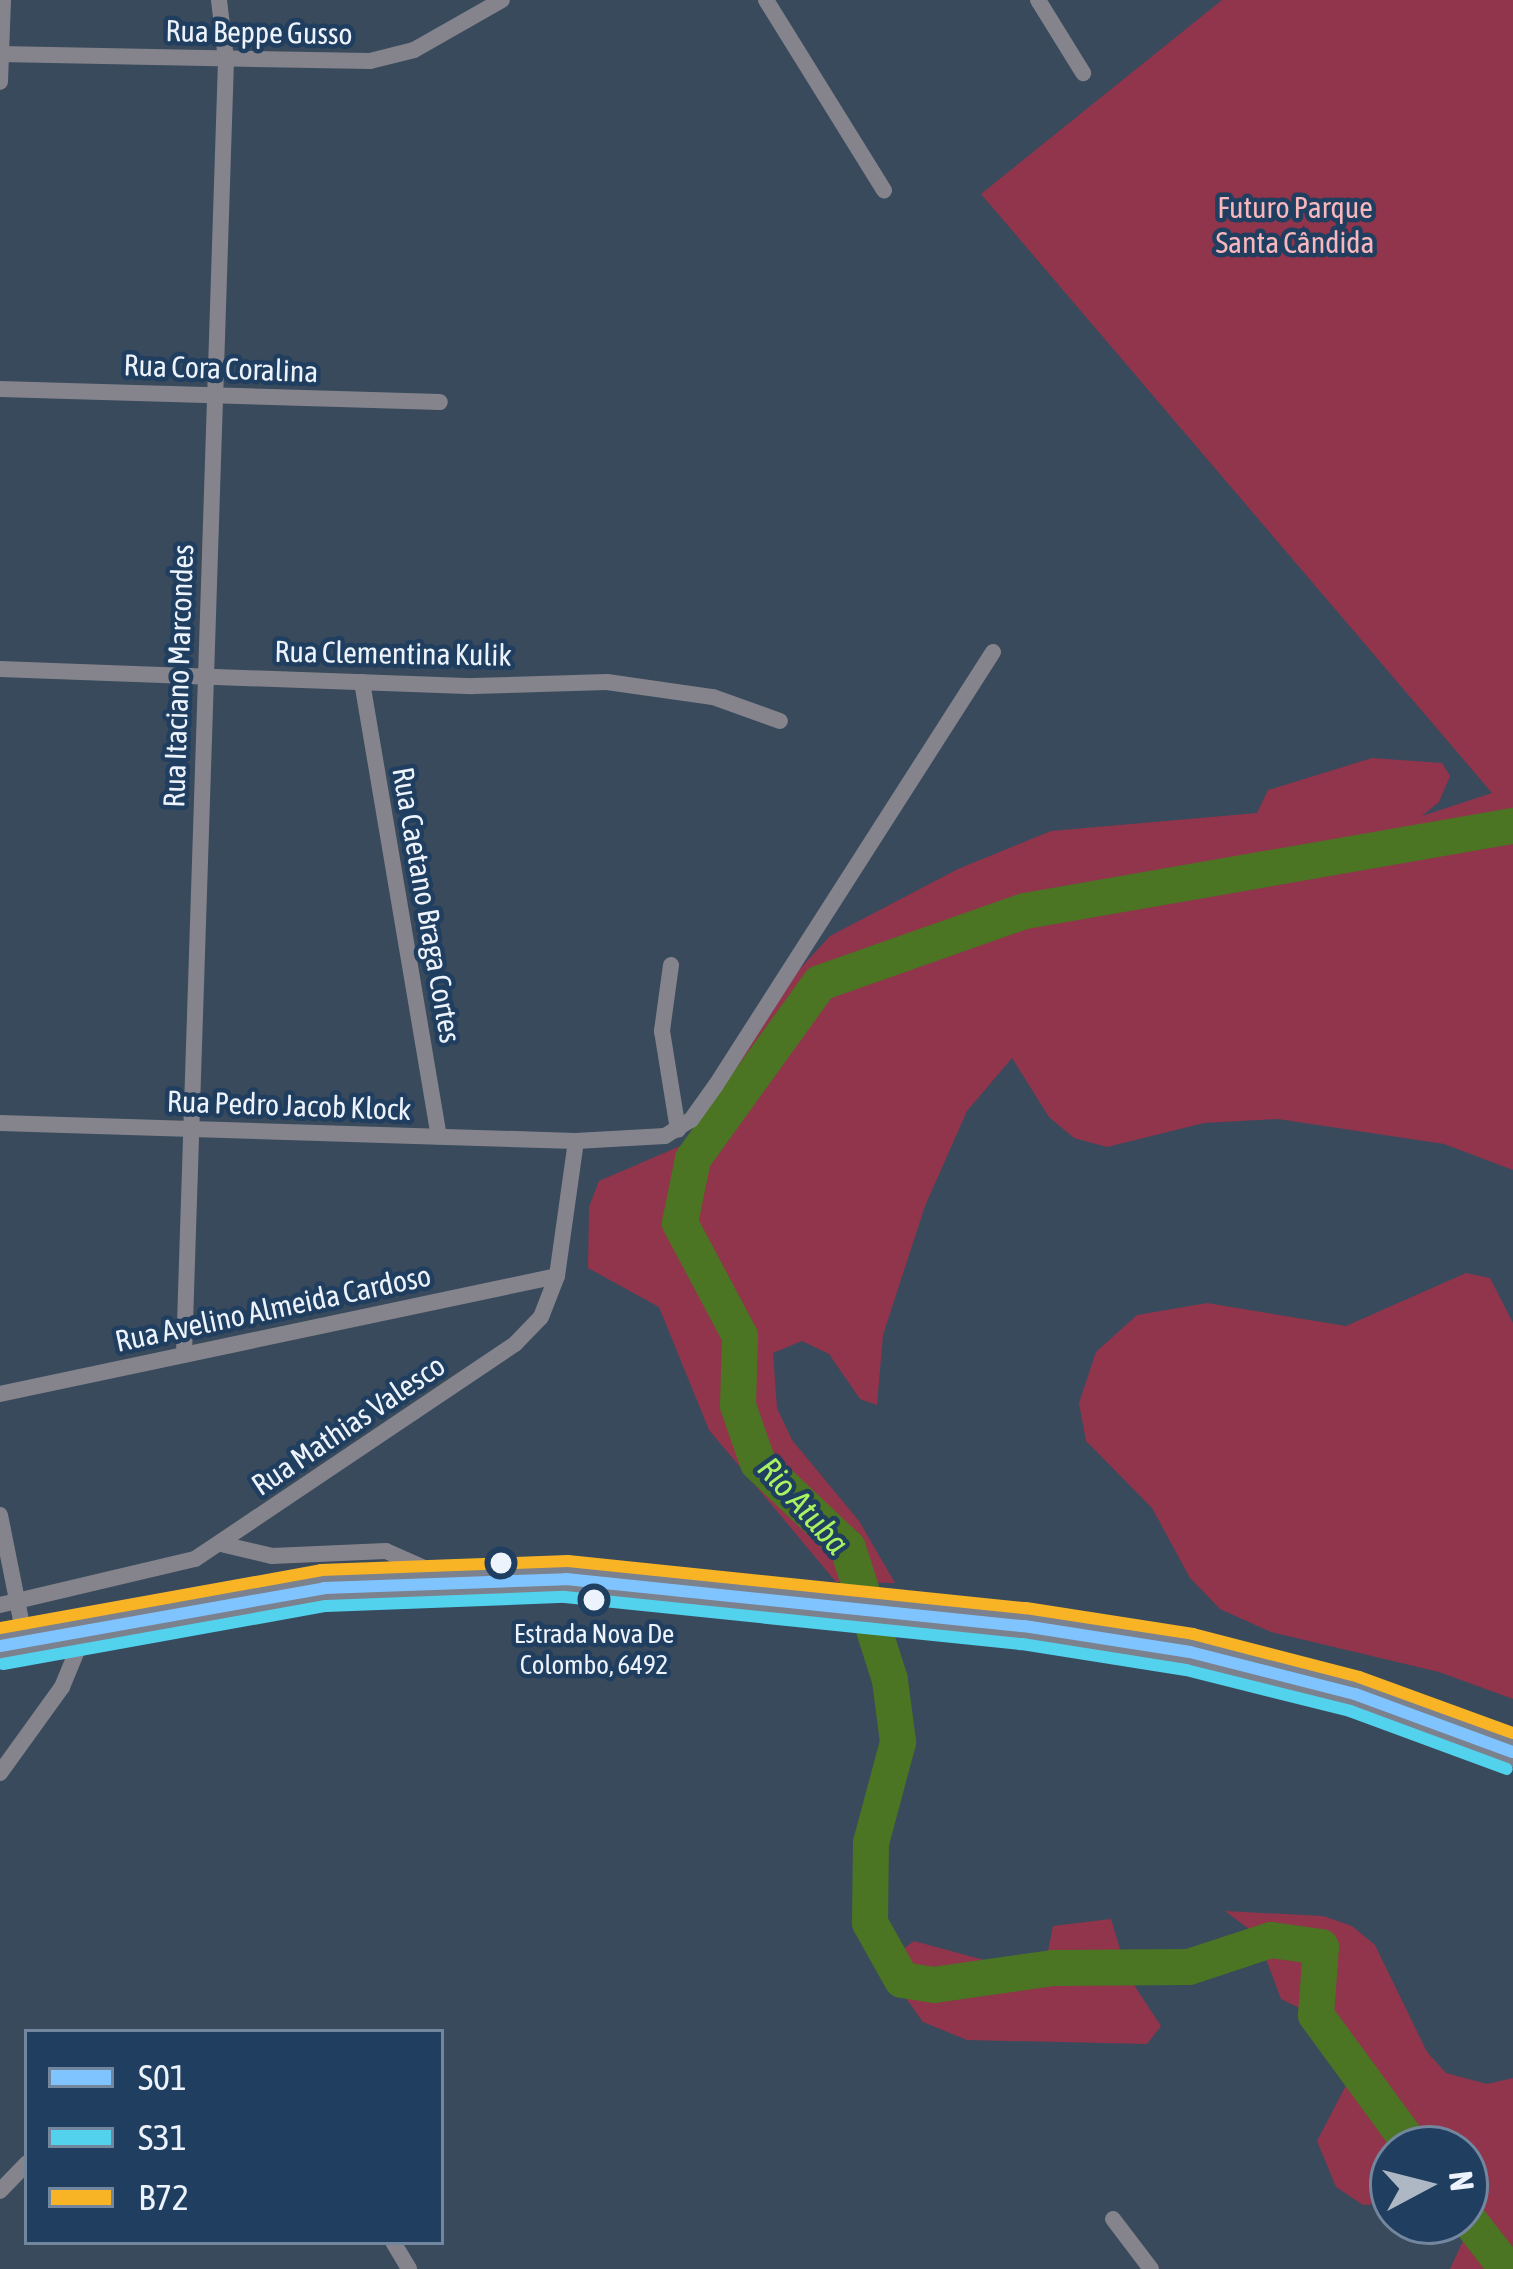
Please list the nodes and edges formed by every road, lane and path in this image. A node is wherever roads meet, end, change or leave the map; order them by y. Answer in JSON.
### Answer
{"nodes":[{"id":1,"x":3,"y":0,"type":"edge"},
{"id":2,"x":219,"y":0,"type":"edge"},
{"id":3,"x":502,"y":0,"type":"edge"},
{"id":4,"x":766,"y":0,"type":"edge"},
{"id":5,"x":1038,"y":0,"type":"edge"},
{"id":6,"x":0,"y":54,"type":"edge"},
{"id":7,"x":226,"y":59,"type":"junction"},
{"id":8,"x":1083,"y":73,"type":"dead end"},
{"id":9,"x":0,"y":82,"type":"edge"},
{"id":10,"x":884,"y":190,"type":"dead end"},
{"id":11,"x":0,"y":388,"type":"edge"},
{"id":12,"x":214,"y":395,"type":"junction"},
{"id":13,"x":440,"y":401,"type":"dead end"},
{"id":14,"x":993,"y":652,"type":"dead end"},
{"id":15,"x":0,"y":669,"type":"edge"},
{"id":16,"x":205,"y":676,"type":"junction"},
{"id":17,"x":362,"y":682,"type":"junction"},
{"id":18,"x":780,"y":721,"type":"dead end"},
{"id":19,"x":671,"y":965,"type":"dead end"},
{"id":20,"x":0,"y":1123,"type":"edge"},
{"id":21,"x":189,"y":1129,"type":"junction"},
{"id":22,"x":678,"y":1130,"type":"junction"},
{"id":23,"x":439,"y":1136,"type":"junction"},
{"id":24,"x":576,"y":1141,"type":"junction"},
{"id":25,"x":557,"y":1276,"type":"junction"},
{"id":26,"x":184,"y":1354,"type":"junction"},
{"id":27,"x":0,"y":1394,"type":"edge"},
{"id":28,"x":0,"y":1515,"type":"edge"},
{"id":29,"x":221,"y":1544,"type":"junction"},
{"id":30,"x":452,"y":1580,"type":"junction"},
{"id":31,"x":9,"y":1603,"type":"edge"},
{"id":32,"x":86,"y":1628,"type":"junction"},
{"id":33,"x":13,"y":1643,"type":"edge"},
{"id":34,"x":1513,"y":1752,"type":"edge"},
{"id":35,"x":0,"y":1773,"type":"edge"},
{"id":36,"x":24,"y":2166,"type":"edge"},
{"id":37,"x":0,"y":2191,"type":"edge"},
{"id":38,"x":1114,"y":2218,"type":"dead end"},
{"id":39,"x":1151,"y":2269,"type":"edge"}],
"edges":[{"from":1,"to":6,"type":"street"},
{"from":2,"to":7,"type":"street","name":"Rua Itaciano Marcondes"},
{"from":3,"to":7,"type":"street","name":"Rua Beppe Gusso"},
{"from":4,"to":10,"type":"street"},
{"from":5,"to":8,"type":"street"},
{"from":6,"to":7,"type":"street","name":"Rua Beppe Gusso"},
{"from":6,"to":9,"type":"street"},
{"from":7,"to":12,"type":"street","name":"Rua Itaciano Marcondes"},
{"from":11,"to":12,"type":"street","name":"Rua Cora Coralina"},
{"from":12,"to":13,"type":"street","name":"Rua Cora Coralina"},
{"from":12,"to":16,"type":"street","name":"Rua Itaciano Marcondes"},
{"from":14,"to":22,"type":"street"},
{"from":15,"to":16,"type":"street","name":"Rua Clementina Kulik"},
{"from":16,"to":17,"type":"street","name":"Rua Clementina Kulik"},
{"from":16,"to":21,"type":"street","name":"Rua Itaciano Marcondes"},
{"from":17,"to":18,"type":"street","name":"Rua Clementina Kulik"},
{"from":17,"to":23,"type":"street","name":"Rua Caetano Braga Cortes"},
{"from":19,"to":22,"type":"street"},
{"from":20,"to":21,"type":"street","name":"Rua Pedro Jacob Klock"},
{"from":21,"to":23,"type":"street","name":"Rua Pedro Jacob Klock"},
{"from":21,"to":26,"type":"street","name":"Rua Itaciano Marcondes"},
{"from":22,"to":24,"type":"street","name":"Rua Pedro Jacob Klock"},
{"from":23,"to":24,"type":"street","name":"Rua Pedro Jacob Klock"},
{"from":24,"to":25,"type":"street","name":"Rua Mathias Valesco"},
{"from":25,"to":26,"type":"street","name":"Rua Avelino Almeida Cardoso"},
{"from":25,"to":29,"type":"street","name":"Rua Mathias Valesco"},
{"from":26,"to":27,"type":"street","name":"Rua Avelino Almeida Cardoso"},
{"from":28,"to":31,"type":"street"},
{"from":29,"to":30,"type":"street"},
{"from":29,"to":31,"type":"street","name":"Rua Mathias Valesco"},
{"from":30,"to":32,"type":"highway"},
{"from":30,"to":34,"type":"highway"},
{"from":31,"to":33,"type":"street"},
{"from":32,"to":33,"type":"highway"},
{"from":32,"to":35,"type":"street"},
{"from":36,"to":37,"type":"street"},
{"from":38,"to":39,"type":"street"}]}
